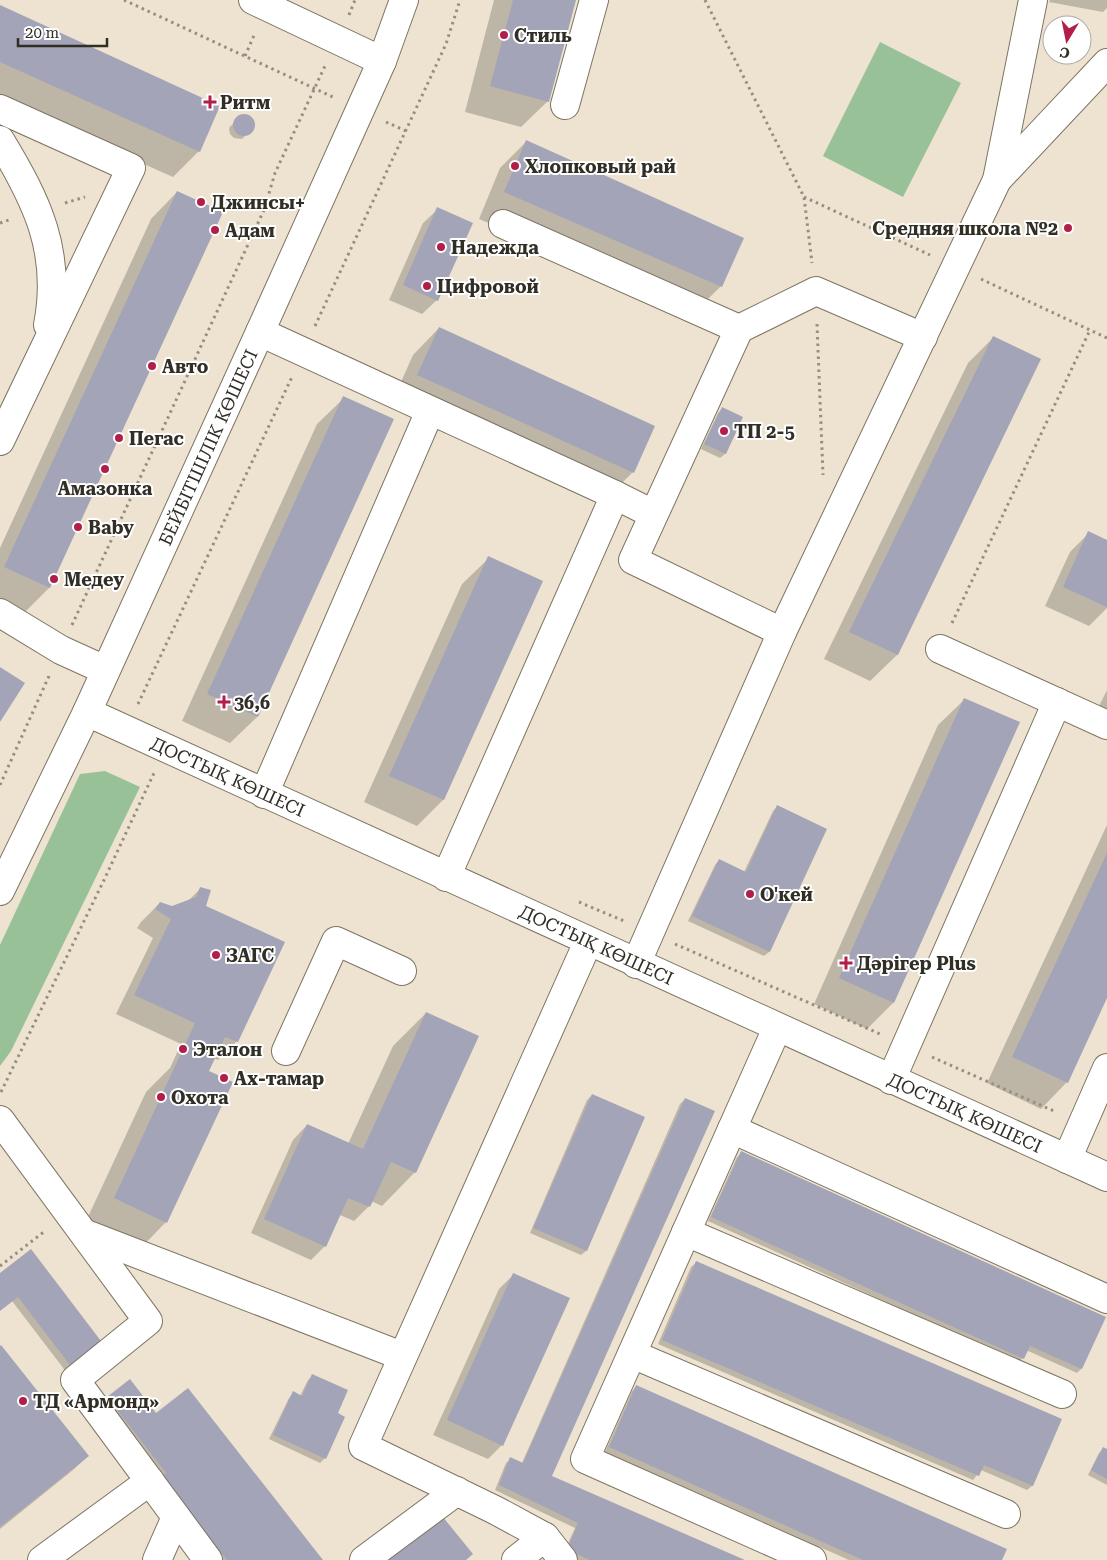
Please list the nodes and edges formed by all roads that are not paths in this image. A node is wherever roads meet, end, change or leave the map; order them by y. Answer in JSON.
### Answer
{"nodes":[{"id":1,"x":253,"y":0,"type":"edge"},
{"id":2,"x":404,"y":0,"type":"edge"},
{"id":3,"x":594,"y":0,"type":"edge"},
{"id":4,"x":1033,"y":0,"type":"edge"},
{"id":5,"x":382,"y":61,"type":"junction"},
{"id":6,"x":1107,"y":63,"type":"edge"},
{"id":7,"x":565,"y":105,"type":"dead end"},
{"id":8,"x":0,"y":109,"type":"edge"},
{"id":9,"x":0,"y":140,"type":"edge"},
{"id":10,"x":997,"y":180,"type":"junction"},
{"id":11,"x":503,"y":224,"type":"dead end"},
{"id":12,"x":739,"y":329,"type":"junction"},
{"id":13,"x":260,"y":332,"type":"junction"},
{"id":14,"x":923,"y":337,"type":"junction"},
{"id":15,"x":42,"y":354,"type":"junction"},
{"id":16,"x":430,"y":411,"type":"junction"},
{"id":17,"x":0,"y":441,"type":"edge"},
{"id":18,"x":615,"y":494,"type":"junction"},
{"id":19,"x":653,"y":514,"type":"junction"},
{"id":20,"x":0,"y":613,"type":"edge"},
{"id":21,"x":782,"y":632,"type":"junction"},
{"id":22,"x":940,"y":649,"type":"road end"},
{"id":23,"x":105,"y":670,"type":"junction"},
{"id":24,"x":1058,"y":702,"type":"junction"},
{"id":25,"x":86,"y":712,"type":"junction"},
{"id":26,"x":1107,"y":725,"type":"edge"},
{"id":27,"x":264,"y":794,"type":"junction"},
{"id":28,"x":446,"y":877,"type":"junction"},
{"id":29,"x":0,"y":891,"type":"edge"},
{"id":30,"x":588,"y":942,"type":"junction"},
{"id":31,"x":636,"y":964,"type":"junction"},
{"id":32,"x":402,"y":971,"type":"dead end"},
{"id":33,"x":777,"y":1028,"type":"junction"},
{"id":34,"x":286,"y":1051,"type":"dead end"},
{"id":35,"x":1107,"y":1068,"type":"edge"},
{"id":36,"x":891,"y":1080,"type":"junction"},
{"id":37,"x":0,"y":1120,"type":"edge"},
{"id":38,"x":732,"y":1129,"type":"junction"},
{"id":39,"x":1067,"y":1159,"type":"junction"},
{"id":40,"x":1107,"y":1177,"type":"edge"},
{"id":41,"x":686,"y":1232,"type":"junction"},
{"id":42,"x":86,"y":1234,"type":"junction"},
{"id":43,"x":1107,"y":1299,"type":"edge"},
{"id":44,"x":632,"y":1354,"type":"junction"},
{"id":45,"x":402,"y":1356,"type":"junction"},
{"id":46,"x":1062,"y":1394,"type":"dead end"},
{"id":47,"x":150,"y":1481,"type":"junction"},
{"id":48,"x":457,"y":1491,"type":"junction"},
{"id":49,"x":1006,"y":1514,"type":"dead end"},
{"id":50,"x":176,"y":1517,"type":"junction"},
{"id":51,"x":546,"y":1537,"type":"junction"},
{"id":52,"x":42,"y":1560,"type":"edge"},
{"id":53,"x":157,"y":1560,"type":"edge"},
{"id":54,"x":208,"y":1560,"type":"edge"},
{"id":55,"x":364,"y":1560,"type":"edge"},
{"id":56,"x":516,"y":1560,"type":"edge"},
{"id":57,"x":563,"y":1560,"type":"edge"},
{"id":58,"x":812,"y":1560,"type":"edge"}],
"edges":[{"from":1,"to":5,"type":"street"},
{"from":2,"to":5,"type":"street","name":"БЕЙБІТШІЛІК КӨШЕСІ"},
{"from":3,"to":7,"type":"street"},
{"from":4,"to":10,"type":"street"},
{"from":5,"to":13,"type":"street","name":"БЕЙБІТШІЛІК КӨШЕСІ"},
{"from":6,"to":10,"type":"street"},
{"from":8,"to":15,"type":"street"},
{"from":9,"to":15,"type":"street"},
{"from":10,"to":14,"type":"street"},
{"from":11,"to":12,"type":"street"},
{"from":12,"to":14,"type":"street"},
{"from":12,"to":19,"type":"street"},
{"from":13,"to":16,"type":"street"},
{"from":13,"to":23,"type":"street","name":"БЕЙБІТШІЛІК КӨШЕСІ"},
{"from":14,"to":21,"type":"street"},
{"from":15,"to":17,"type":"street"},
{"from":16,"to":18,"type":"street"},
{"from":16,"to":27,"type":"street"},
{"from":18,"to":19,"type":"street"},
{"from":18,"to":28,"type":"street"},
{"from":19,"to":21,"type":"street"},
{"from":20,"to":23,"type":"street"},
{"from":21,"to":31,"type":"street"},
{"from":22,"to":24,"type":"street"},
{"from":23,"to":25,"type":"street","name":"БЕЙБІТШІЛІК КӨШЕСІ"},
{"from":24,"to":26,"type":"street"},
{"from":24,"to":36,"type":"street"},
{"from":25,"to":27,"type":"street","name":"ДОСТЫҚ КӨШЕСІ"},
{"from":25,"to":29,"type":"street","name":"БЕЙБІТШІЛІК КӨШЕСІ"},
{"from":27,"to":28,"type":"street","name":"ДОСТЫҚ КӨШЕСІ"},
{"from":28,"to":30,"type":"street","name":"ДОСТЫҚ КӨШЕСІ"},
{"from":30,"to":31,"type":"street","name":"ДОСТЫҚ КӨШЕСІ"},
{"from":30,"to":45,"type":"street"},
{"from":31,"to":33,"type":"street","name":"ДОСТЫҚ КӨШЕСІ"},
{"from":32,"to":34,"type":"street"},
{"from":33,"to":36,"type":"street","name":"ДОСТЫҚ КӨШЕСІ"},
{"from":33,"to":38,"type":"street"},
{"from":35,"to":39,"type":"street"},
{"from":36,"to":39,"type":"street","name":"ДОСТЫҚ КӨШЕСІ"},
{"from":37,"to":42,"type":"street"},
{"from":38,"to":41,"type":"street"},
{"from":38,"to":43,"type":"street"},
{"from":39,"to":40,"type":"street","name":"ДОСТЫҚ КӨШЕСІ"},
{"from":41,"to":44,"type":"street"},
{"from":41,"to":46,"type":"street"},
{"from":42,"to":45,"type":"street"},
{"from":42,"to":47,"type":"street"},
{"from":44,"to":49,"type":"street"},
{"from":44,"to":58,"type":"street"},
{"from":45,"to":48,"type":"street"},
{"from":47,"to":50,"type":"street"},
{"from":47,"to":52,"type":"street"},
{"from":48,"to":51,"type":"street"},
{"from":48,"to":55,"type":"street"},
{"from":50,"to":53,"type":"street"},
{"from":50,"to":54,"type":"street"},
{"from":51,"to":56,"type":"street"},
{"from":51,"to":57,"type":"street"}]}
